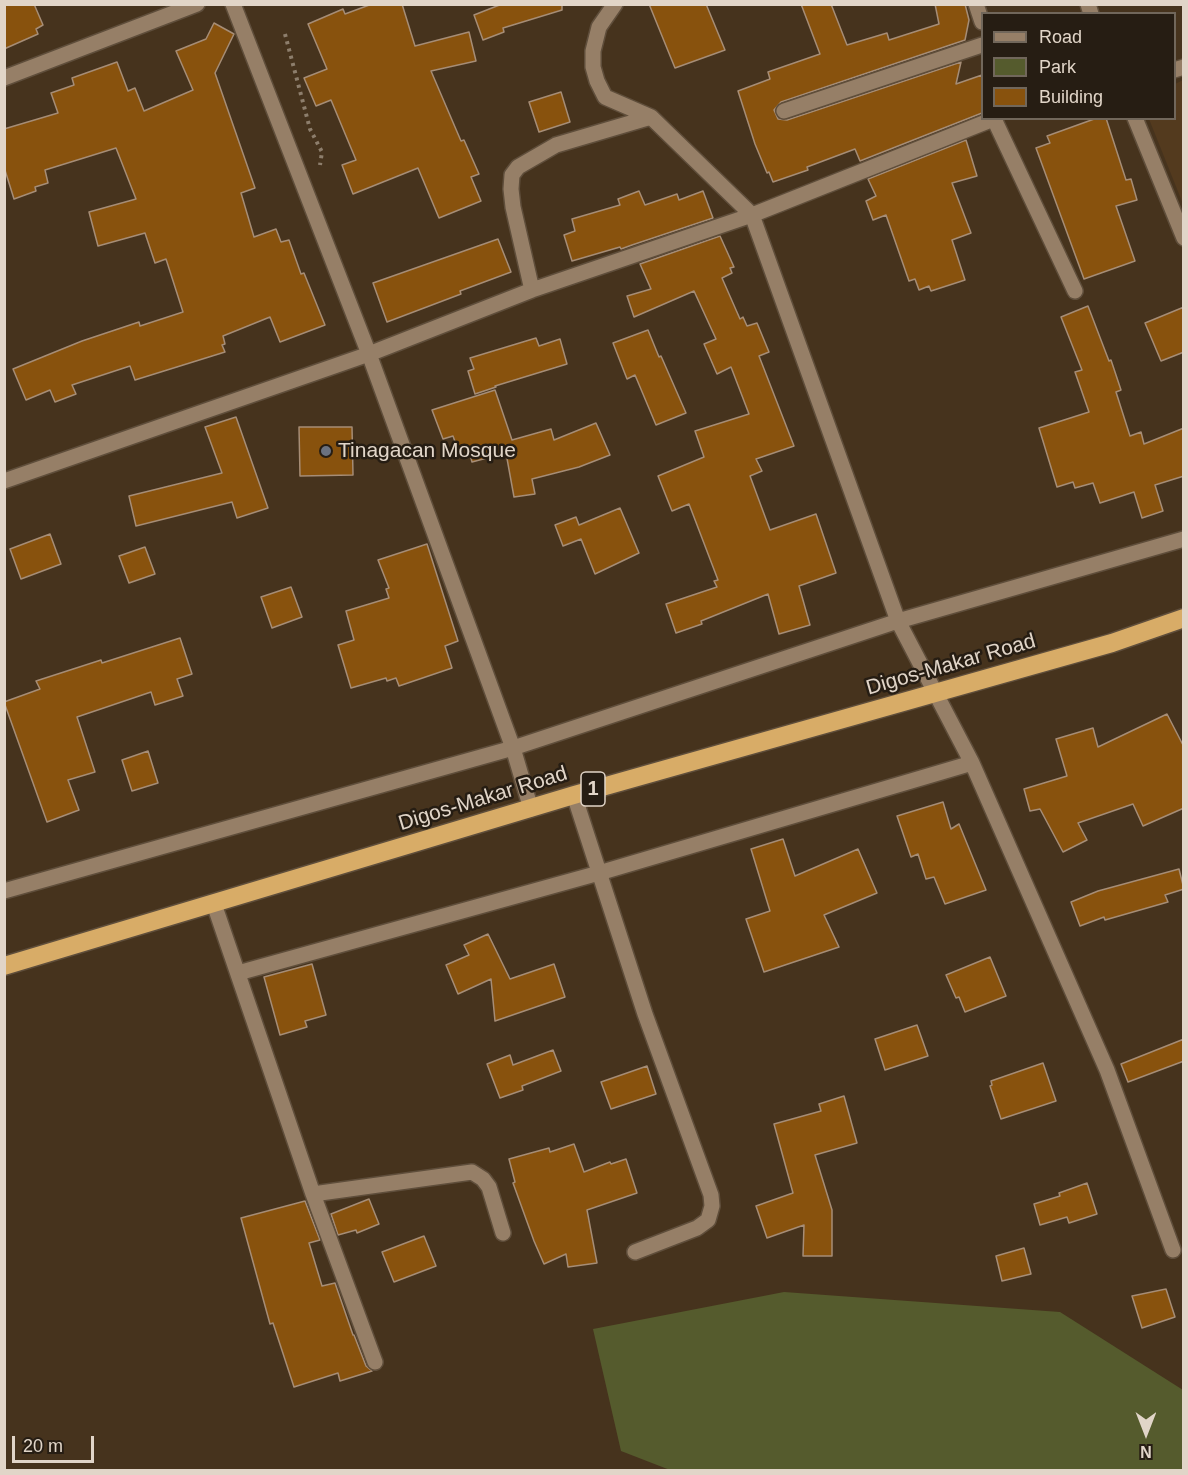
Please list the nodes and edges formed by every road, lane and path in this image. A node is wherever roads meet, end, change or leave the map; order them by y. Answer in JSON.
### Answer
{"nodes":[{"id":1,"x":197,"y":4,"type":"edge"},
{"id":2,"x":233,"y":4,"type":"edge"},
{"id":3,"x":615,"y":4,"type":"edge"},
{"id":4,"x":976,"y":4,"type":"edge"},
{"id":5,"x":981,"y":19,"type":"edge"},
{"id":6,"x":285,"y":34,"type":"dead end"},
{"id":7,"x":981,"y":45,"type":"edge"},
{"id":8,"x":4,"y":78,"type":"edge"},
{"id":9,"x":784,"y":111,"type":"dead end"},
{"id":10,"x":651,"y":117,"type":"junction"},
{"id":11,"x":992,"y":120,"type":"edge"},
{"id":12,"x":995,"y":120,"type":"edge"},
{"id":13,"x":1136,"y":120,"type":"edge"},
{"id":14,"x":299,"y":175,"type":"junction"},
{"id":15,"x":752,"y":215,"type":"junction"},
{"id":16,"x":1184,"y":238,"type":"edge"},
{"id":17,"x":532,"y":290,"type":"junction"},
{"id":18,"x":1075,"y":291,"type":"dead end"},
{"id":19,"x":369,"y":354,"type":"junction"},
{"id":20,"x":4,"y":482,"type":"edge"},
{"id":21,"x":1184,"y":539,"type":"edge"},
{"id":22,"x":1184,"y":618,"type":"edge"},
{"id":23,"x":898,"y":621,"type":"junction"},
{"id":24,"x":935,"y":692,"type":"junction"},
{"id":25,"x":513,"y":748,"type":"junction"},
{"id":26,"x":972,"y":763,"type":"junction"},
{"id":27,"x":574,"y":795,"type":"junction"},
{"id":28,"x":531,"y":809,"type":"junction"},
{"id":29,"x":599,"y":873,"type":"junction"},
{"id":30,"x":4,"y":891,"type":"edge"},
{"id":31,"x":214,"y":904,"type":"junction"},
{"id":32,"x":4,"y":966,"type":"edge"},
{"id":33,"x":238,"y":973,"type":"junction"},
{"id":34,"x":313,"y":1194,"type":"junction"},
{"id":35,"x":503,"y":1233,"type":"dead end"},
{"id":36,"x":1173,"y":1250,"type":"dead end"},
{"id":37,"x":635,"y":1252,"type":"dead end"},
{"id":38,"x":375,"y":1362,"type":"dead end"}],
"edges":[{"from":1,"to":8,"type":"street"},
{"from":2,"to":14,"type":"street"},
{"from":3,"to":10,"type":"street"},
{"from":4,"to":5,"type":"street"},
{"from":6,"to":14,"type":"path"},
{"from":7,"to":9,"type":"street"},
{"from":10,"to":15,"type":"street"},
{"from":10,"to":17,"type":"street"},
{"from":11,"to":15,"type":"street"},
{"from":12,"to":18,"type":"street"},
{"from":13,"to":16,"type":"street"},
{"from":14,"to":19,"type":"street"},
{"from":15,"to":17,"type":"street"},
{"from":15,"to":23,"type":"street"},
{"from":17,"to":19,"type":"street"},
{"from":19,"to":20,"type":"street"},
{"from":19,"to":25,"type":"street"},
{"from":21,"to":23,"type":"street"},
{"from":22,"to":24,"type":"highway","name":"Digos-Makar Road","number":"1"},
{"from":23,"to":24,"type":"street"},
{"from":23,"to":25,"type":"street"},
{"from":24,"to":26,"type":"street"},
{"from":24,"to":27,"type":"highway","name":"Digos-Makar Road","number":"1"},
{"from":25,"to":28,"type":"street"},
{"from":25,"to":30,"type":"street"},
{"from":26,"to":29,"type":"street"},
{"from":26,"to":36,"type":"street"},
{"from":27,"to":28,"type":"highway","name":"Digos-Makar Road","number":"1"},
{"from":27,"to":29,"type":"street"},
{"from":28,"to":31,"type":"highway","name":"Digos-Makar Road","number":"1"},
{"from":29,"to":33,"type":"street"},
{"from":29,"to":37,"type":"street"},
{"from":31,"to":32,"type":"highway","name":"Digos-Makar Road","number":"1"},
{"from":31,"to":33,"type":"street"},
{"from":33,"to":34,"type":"street"},
{"from":34,"to":35,"type":"street"},
{"from":34,"to":38,"type":"street"}]}
